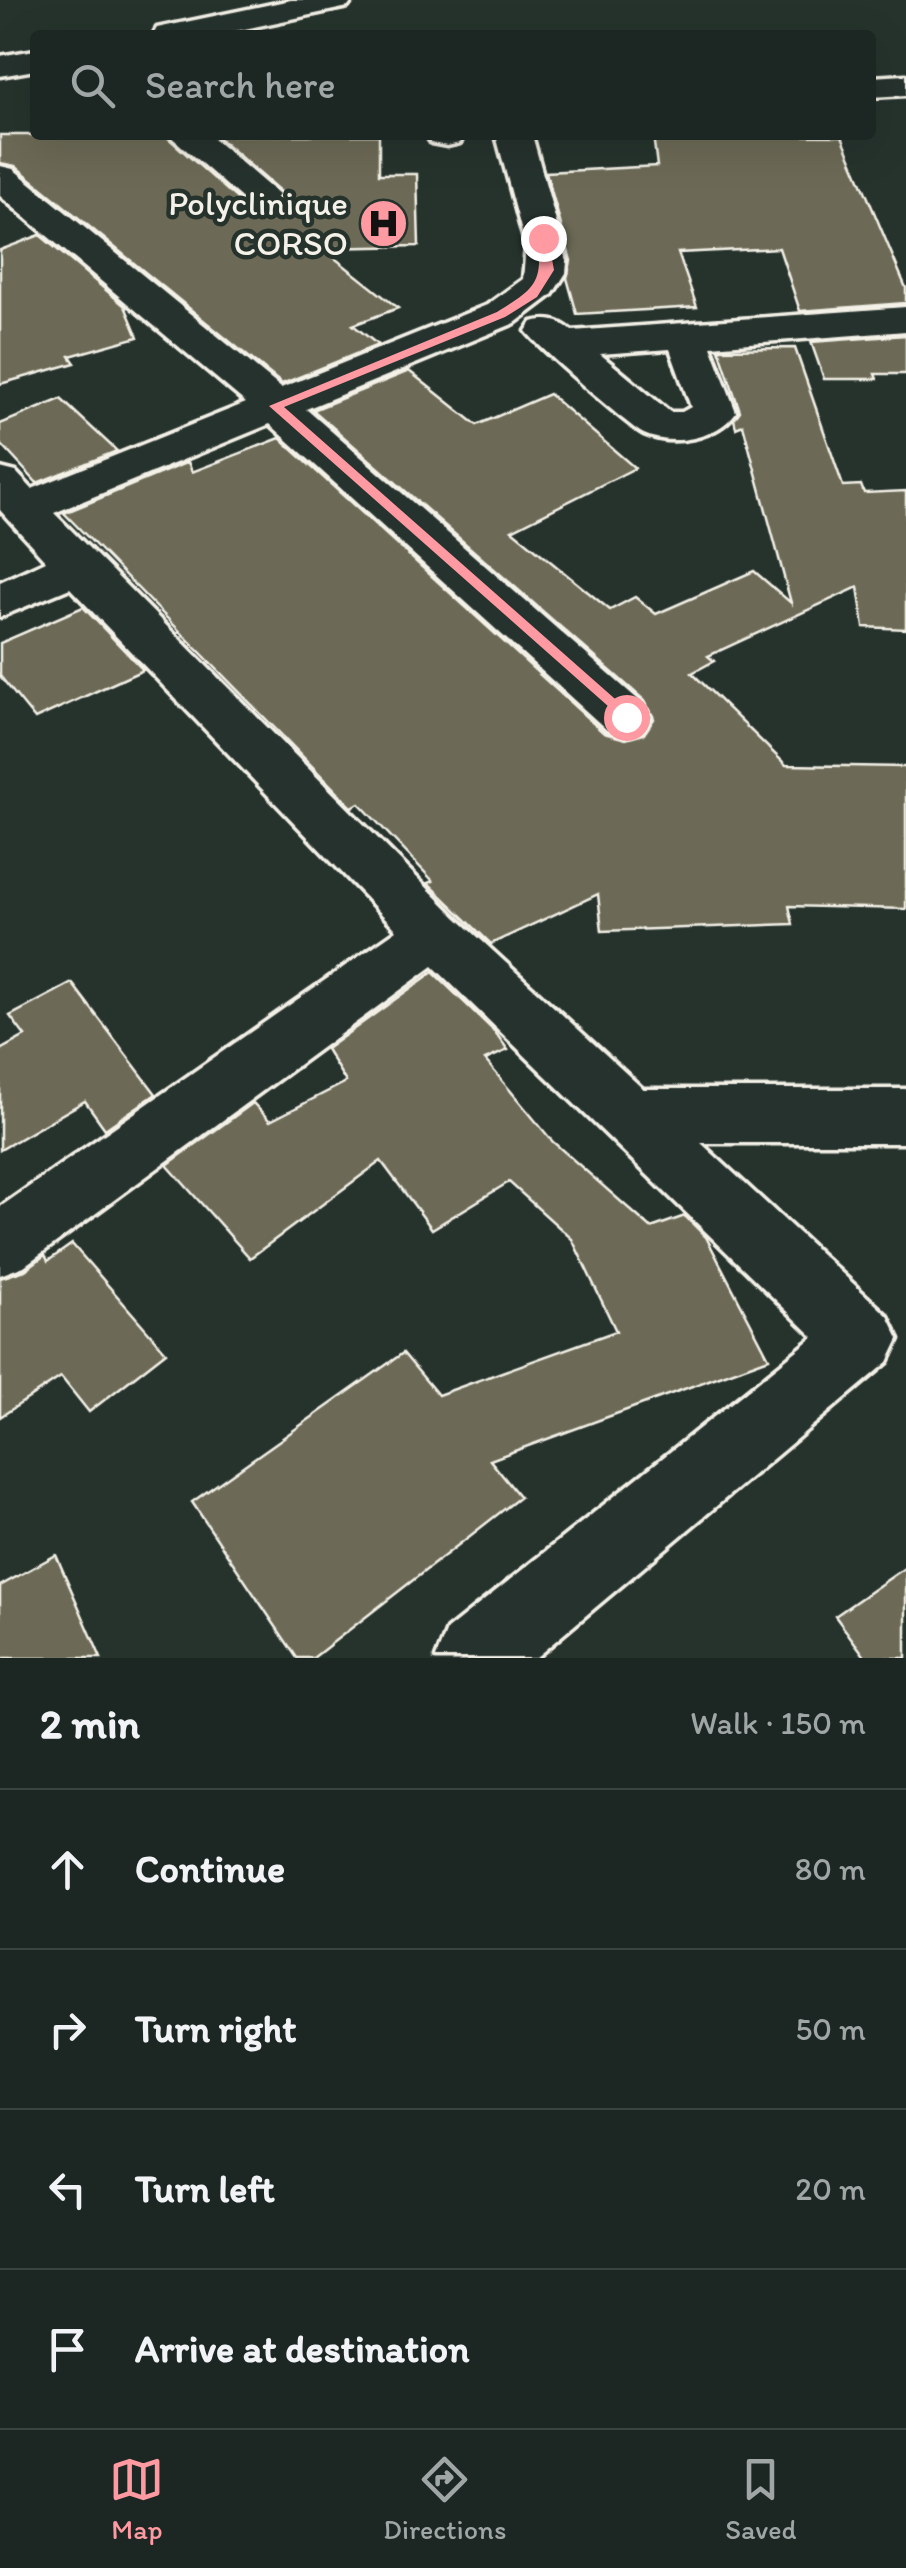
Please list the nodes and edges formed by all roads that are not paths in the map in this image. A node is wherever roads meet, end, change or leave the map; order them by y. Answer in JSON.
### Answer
{"nodes":[{"id":1,"x":336,"y":0,"type":"edge"},
{"id":2,"x":287,"y":24,"type":"edge"},
{"id":3,"x":222,"y":30,"type":"edge"},
{"id":4,"x":30,"y":61,"type":"edge"},
{"id":5,"x":0,"y":66,"type":"edge"},
{"id":6,"x":906,"y":85,"type":"edge"},
{"id":7,"x":876,"y":86,"type":"edge"},
{"id":8,"x":193,"y":140,"type":"edge"},
{"id":9,"x":515,"y":140,"type":"edge"},
{"id":10,"x":0,"y":177,"type":"edge"},
{"id":11,"x":260,"y":195,"type":"dead end"},
{"id":12,"x":516,"y":305,"type":"junction"},
{"id":13,"x":906,"y":319,"type":"edge"},
{"id":14,"x":686,"y":335,"type":"junction"},
{"id":15,"x":564,"y":344,"type":"junction"},
{"id":16,"x":276,"y":406,"type":"junction"},
{"id":17,"x":13,"y":495,"type":"edge"},
{"id":18,"x":77,"y":566,"type":"junction"},
{"id":19,"x":0,"y":602,"type":"edge"},
{"id":20,"x":626,"y":717,"type":"dead end"},
{"id":21,"x":436,"y":933,"type":"junction"},
{"id":22,"x":627,"y":1116,"type":"junction"},
{"id":23,"x":906,"y":1116,"type":"edge"},
{"id":24,"x":0,"y":1245,"type":"edge"},
{"id":25,"x":476,"y":1658,"type":"edge"}],
"edges":[{"from":1,"to":2,"type":"street"},
{"from":2,"to":3,"type":"street"},
{"from":4,"to":5,"type":"street"},
{"from":6,"to":7,"type":"street"},
{"from":8,"to":11,"type":"street"},
{"from":9,"to":12,"type":"street"},
{"from":10,"to":16,"type":"street"},
{"from":12,"to":15,"type":"street"},
{"from":12,"to":16,"type":"street"},
{"from":13,"to":14,"type":"street"},
{"from":14,"to":15,"type":"street"},
{"from":14,"to":15,"type":"street"},
{"from":16,"to":17,"type":"street"},
{"from":16,"to":20,"type":"street"},
{"from":17,"to":18,"type":"street"},
{"from":18,"to":19,"type":"street"},
{"from":18,"to":21,"type":"street"},
{"from":21,"to":22,"type":"street"},
{"from":21,"to":24,"type":"street"},
{"from":22,"to":23,"type":"street"},
{"from":22,"to":25,"type":"street"}]}
